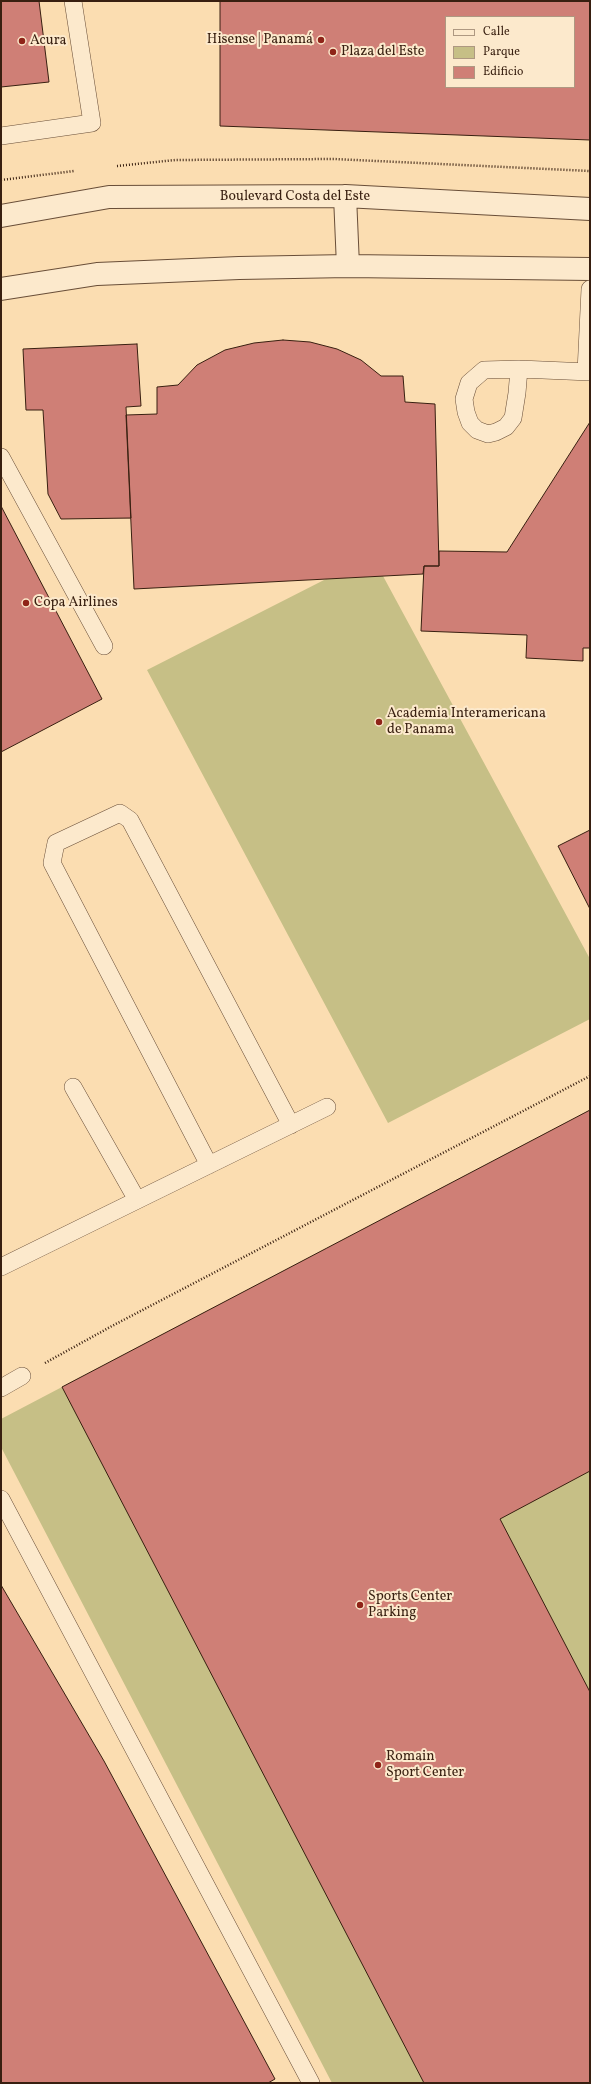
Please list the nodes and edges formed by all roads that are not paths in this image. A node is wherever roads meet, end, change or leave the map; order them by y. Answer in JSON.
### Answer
{"nodes":[{"id":1,"x":73,"y":1,"type":"edge"},
{"id":2,"x":1,"y":136,"type":"edge"},
{"id":3,"x":345,"y":196,"type":"junction"},
{"id":4,"x":590,"y":209,"type":"edge"},
{"id":5,"x":1,"y":216,"type":"edge"},
{"id":6,"x":348,"y":266,"type":"junction"},
{"id":7,"x":590,"y":269,"type":"edge"},
{"id":8,"x":590,"y":288,"type":"edge"},
{"id":9,"x":1,"y":289,"type":"edge"},
{"id":10,"x":519,"y":369,"type":"dead end"},
{"id":11,"x":588,"y":372,"type":"edge"},
{"id":12,"x":1,"y":457,"type":"edge"},
{"id":13,"x":104,"y":646,"type":"dead end"},
{"id":14,"x":73,"y":1087,"type":"dead end"},
{"id":15,"x":327,"y":1107,"type":"dead end"},
{"id":16,"x":291,"y":1125,"type":"junction"},
{"id":17,"x":209,"y":1165,"type":"junction"},
{"id":18,"x":137,"y":1200,"type":"junction"},
{"id":19,"x":1,"y":1267,"type":"edge"},
{"id":20,"x":22,"y":1376,"type":"road end"},
{"id":21,"x":1,"y":1388,"type":"edge"},
{"id":22,"x":1,"y":1499,"type":"edge"},
{"id":23,"x":311,"y":2083,"type":"edge"}],
"edges":[{"from":1,"to":2,"type":"lane"},
{"from":3,"to":4,"type":"street","name":"Boulevard Costa del Este"},
{"from":3,"to":5,"type":"street","name":"Boulevard Costa del Este"},
{"from":3,"to":6,"type":"street"},
{"from":6,"to":7,"type":"street"},
{"from":6,"to":9,"type":"street"},
{"from":8,"to":11,"type":"lane"},
{"from":10,"to":11,"type":"lane"},
{"from":12,"to":13,"type":"lane"},
{"from":14,"to":18,"type":"lane"},
{"from":15,"to":16,"type":"lane"},
{"from":16,"to":17,"type":"lane"},
{"from":16,"to":17,"type":"lane"},
{"from":17,"to":18,"type":"lane"},
{"from":18,"to":19,"type":"lane"},
{"from":20,"to":21,"type":"lane"},
{"from":22,"to":23,"type":"lane"}]}
